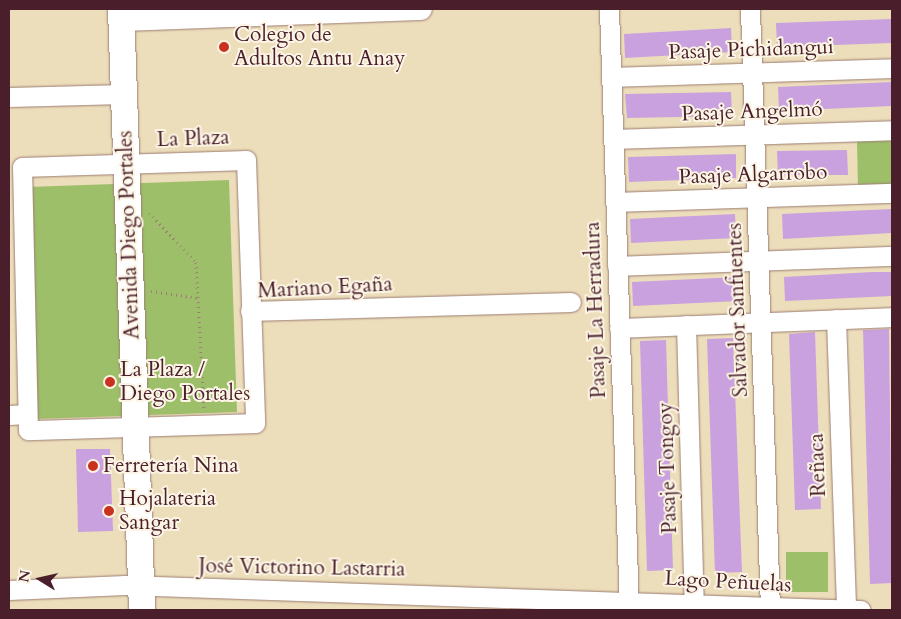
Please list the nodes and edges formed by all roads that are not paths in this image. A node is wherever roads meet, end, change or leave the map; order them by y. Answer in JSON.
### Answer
{"nodes":[{"id":1,"x":422,"y":9,"type":"edge"},
{"id":2,"x":610,"y":9,"type":"edge"},
{"id":3,"x":750,"y":9,"type":"edge"},
{"id":4,"x":121,"y":14,"type":"edge"},
{"id":5,"x":892,"y":68,"type":"edge"},
{"id":6,"x":752,"y":72,"type":"junction"},
{"id":7,"x":610,"y":77,"type":"junction"},
{"id":8,"x":124,"y":94,"type":"junction"},
{"id":9,"x":9,"y":97,"type":"edge"},
{"id":10,"x":892,"y":130,"type":"edge"},
{"id":11,"x":754,"y":134,"type":"junction"},
{"id":12,"x":613,"y":138,"type":"junction"},
{"id":13,"x":126,"y":163,"type":"junction"},
{"id":14,"x":892,"y":193,"type":"edge"},
{"id":15,"x":756,"y":197,"type":"junction"},
{"id":16,"x":615,"y":202,"type":"junction"},
{"id":17,"x":15,"y":233,"type":"edge"},
{"id":18,"x":892,"y":256,"type":"edge"},
{"id":19,"x":758,"y":261,"type":"junction"},
{"id":20,"x":617,"y":266,"type":"junction"},
{"id":21,"x":571,"y":302,"type":"dead end"},
{"id":22,"x":250,"y":311,"type":"junction"},
{"id":23,"x":892,"y":317,"type":"edge"},
{"id":24,"x":836,"y":319,"type":"junction"},
{"id":25,"x":760,"y":322,"type":"junction"},
{"id":26,"x":686,"y":325,"type":"junction"},
{"id":27,"x":619,"y":328,"type":"junction"},
{"id":28,"x":18,"y":414,"type":"edge"},
{"id":29,"x":136,"y":425,"type":"junction"},
{"id":30,"x":9,"y":590,"type":"edge"},
{"id":31,"x":142,"y":598,"type":"edge"},
{"id":32,"x":594,"y":598,"type":"joint"},
{"id":33,"x":628,"y":605,"type":"edge"},
{"id":34,"x":694,"y":606,"type":"edge"},
{"id":35,"x":770,"y":608,"type":"edge"},
{"id":36,"x":851,"y":610,"type":"edge"}],
"edges":[{"from":1,"to":4,"type":"street"},
{"from":2,"to":7,"type":"street","name":"Pasaje La Herradura"},
{"from":3,"to":6,"type":"street","name":"Salvador Sanfuentes"},
{"from":4,"to":8,"type":"main road","name":"Avenida Diego Portales"},
{"from":5,"to":6,"type":"street","name":"Pasaje Pichidangui"},
{"from":6,"to":7,"type":"street","name":"Pasaje Pichidangui"},
{"from":6,"to":11,"type":"street","name":"Salvador Sanfuentes"},
{"from":7,"to":12,"type":"street","name":"Pasaje La Herradura"},
{"from":8,"to":9,"type":"street"},
{"from":8,"to":13,"type":"main road","name":"Avenida Diego Portales"},
{"from":10,"to":11,"type":"street","name":"Pasaje Angelmó"},
{"from":11,"to":12,"type":"street","name":"Pasaje Angelmó"},
{"from":11,"to":15,"type":"street","name":"Salvador Sanfuentes"},
{"from":12,"to":16,"type":"street","name":"Pasaje La Herradura"},
{"from":13,"to":17,"type":"street","name":"La Plaza"},
{"from":13,"to":22,"type":"street","name":"La Plaza"},
{"from":13,"to":29,"type":"main road","name":"Avenida Diego Portales"},
{"from":14,"to":15,"type":"street","name":"Pasaje Algarrobo"},
{"from":15,"to":16,"type":"street","name":"Pasaje Algarrobo"},
{"from":15,"to":19,"type":"street","name":"Salvador Sanfuentes"},
{"from":16,"to":20,"type":"street","name":"Pasaje La Herradura"},
{"from":17,"to":28,"type":"street"},
{"from":18,"to":19,"type":"street"},
{"from":19,"to":20,"type":"street"},
{"from":19,"to":25,"type":"street","name":"Salvador Sanfuentes"},
{"from":20,"to":27,"type":"street","name":"Pasaje La Herradura"},
{"from":21,"to":22,"type":"street","name":"Mariano Egaña"},
{"from":22,"to":29,"type":"street","name":"Mariano Egaña"},
{"from":23,"to":24,"type":"street"},
{"from":24,"to":25,"type":"street"},
{"from":24,"to":36,"type":"street","name":"Reñaca"},
{"from":25,"to":26,"type":"street"},
{"from":25,"to":35,"type":"street","name":"Salvador Sanfuentes"},
{"from":26,"to":27,"type":"street"},
{"from":26,"to":34,"type":"street","name":"Pasaje Tongoy"},
{"from":27,"to":33,"type":"street","name":"Pasaje La Herradura"},
{"from":28,"to":29,"type":"street","name":"Mariano Egaña"},
{"from":29,"to":31,"type":"main road","name":"Avenida Diego Portales"},
{"from":30,"to":31,"type":"street","name":"José Victorino Lastarria"},
{"from":31,"to":32,"type":"street","name":"José Victorino Lastarria"},
{"from":32,"to":33,"type":"street","name":"Lago Peñuelas"},
{"from":33,"to":34,"type":"street","name":"Lago Peñuelas"},
{"from":34,"to":35,"type":"street","name":"Lago Peñuelas"},
{"from":35,"to":36,"type":"street","name":"Lago Peñuelas"}]}
